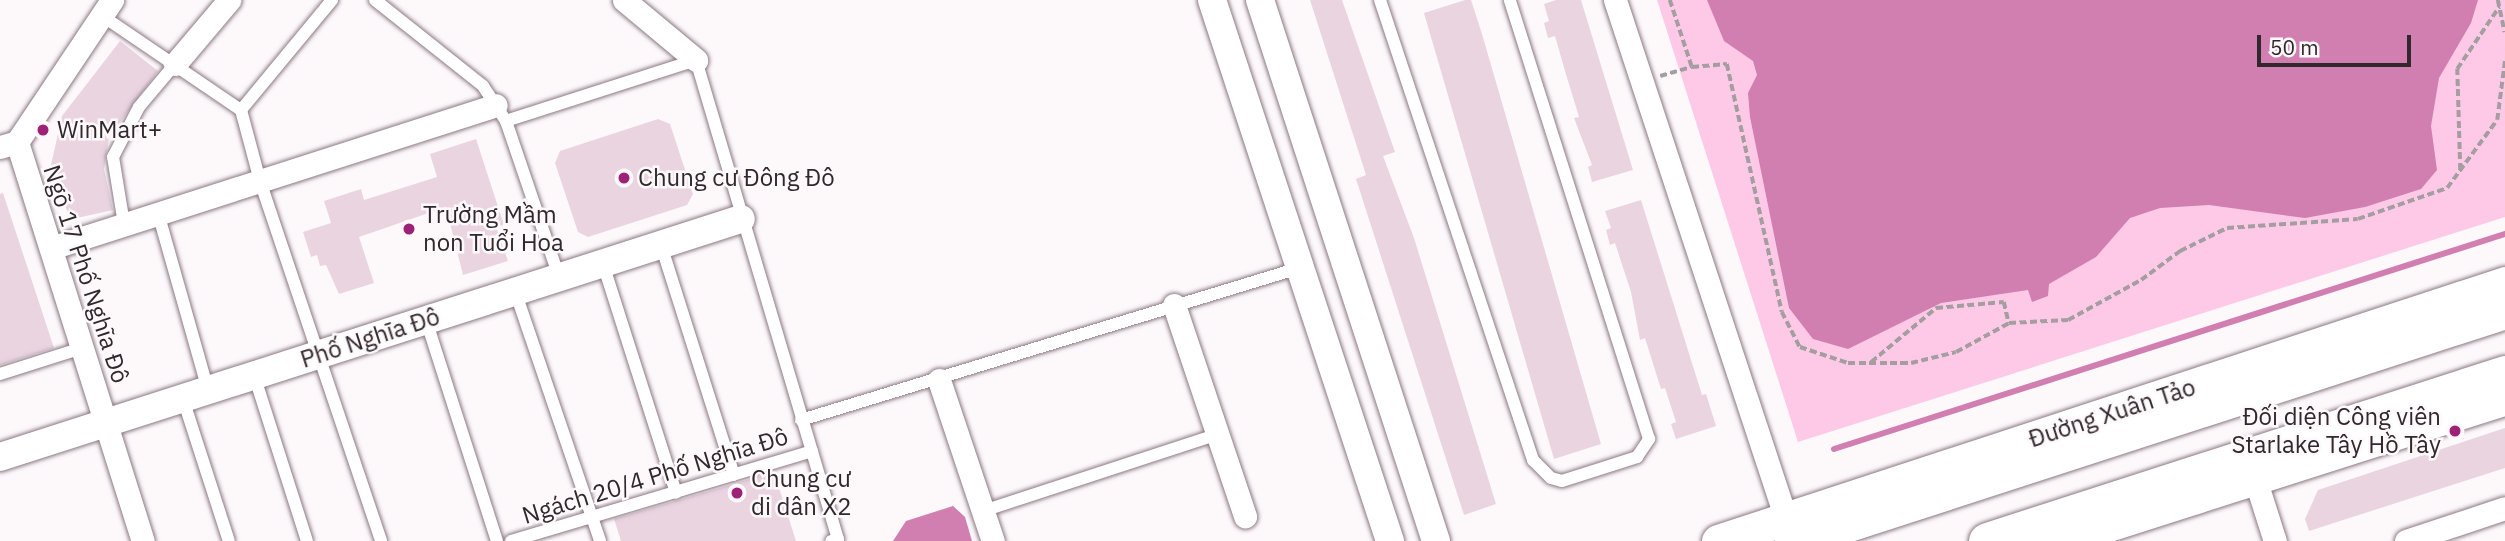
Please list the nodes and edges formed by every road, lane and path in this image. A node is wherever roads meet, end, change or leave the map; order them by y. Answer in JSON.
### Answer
{"nodes":[{"id":1,"x":229,"y":0,"type":"edge"},
{"id":2,"x":332,"y":0,"type":"edge"},
{"id":3,"x":375,"y":0,"type":"edge"},
{"id":4,"x":624,"y":0,"type":"edge"},
{"id":5,"x":1212,"y":0,"type":"edge"},
{"id":6,"x":1260,"y":0,"type":"edge"},
{"id":7,"x":1380,"y":0,"type":"edge"},
{"id":8,"x":1510,"y":0,"type":"edge"},
{"id":9,"x":1615,"y":0,"type":"edge"},
{"id":10,"x":1670,"y":0,"type":"edge"},
{"id":11,"x":2498,"y":0,"type":"edge"},
{"id":12,"x":106,"y":7,"type":"edge"},
{"id":13,"x":2499,"y":7,"type":"junction"},
{"id":14,"x":2505,"y":32,"type":"edge"},
{"id":15,"x":2505,"y":59,"type":"edge"},
{"id":16,"x":695,"y":60,"type":"junction"},
{"id":17,"x":175,"y":64,"type":"junction"},
{"id":18,"x":1692,"y":67,"type":"junction"},
{"id":19,"x":1641,"y":82,"type":"junction"},
{"id":20,"x":241,"y":110,"type":"junction"},
{"id":21,"x":501,"y":113,"type":"junction"},
{"id":22,"x":8,"y":144,"type":"edge"},
{"id":23,"x":2460,"y":170,"type":"junction"},
{"id":24,"x":260,"y":181,"type":"junction"},
{"id":25,"x":158,"y":213,"type":"junction"},
{"id":26,"x":741,"y":219,"type":"junction"},
{"id":27,"x":124,"y":224,"type":"junction"},
{"id":28,"x":661,"y":244,"type":"junction"},
{"id":29,"x":51,"y":248,"type":"junction"},
{"id":30,"x":603,"y":263,"type":"junction"},
{"id":31,"x":1299,"y":268,"type":"junction"},
{"id":32,"x":559,"y":277,"type":"junction"},
{"id":33,"x":2505,"y":283,"type":"edge"},
{"id":34,"x":515,"y":291,"type":"junction"},
{"id":35,"x":1174,"y":305,"type":"junction"},
{"id":36,"x":2505,"y":310,"type":"edge"},
{"id":37,"x":426,"y":320,"type":"junction"},
{"id":38,"x":2009,"y":323,"type":"junction"},
{"id":39,"x":82,"y":348,"type":"junction"},
{"id":40,"x":317,"y":355,"type":"junction"},
{"id":41,"x":1870,"y":363,"type":"junction"},
{"id":42,"x":0,"y":374,"type":"edge"},
{"id":43,"x":2505,"y":374,"type":"edge"},
{"id":44,"x":254,"y":376,"type":"junction"},
{"id":45,"x":939,"y":380,"type":"junction"},
{"id":46,"x":196,"y":395,"type":"junction"},
{"id":47,"x":2505,"y":397,"type":"edge"},
{"id":48,"x":801,"y":420,"type":"junction"},
{"id":49,"x":106,"y":423,"type":"junction"},
{"id":50,"x":1218,"y":434,"type":"junction"},
{"id":51,"x":812,"y":451,"type":"junction"},
{"id":52,"x":0,"y":457,"type":"edge"},
{"id":53,"x":2252,"y":467,"type":"junction"},
{"id":54,"x":734,"y":475,"type":"junction"},
{"id":55,"x":676,"y":492,"type":"junction"},
{"id":56,"x":2505,"y":508,"type":"edge"},
{"id":57,"x":983,"y":512,"type":"junction"},
{"id":58,"x":593,"y":516,"type":"junction"},
{"id":59,"x":1245,"y":516,"type":"dead end"},
{"id":60,"x":2468,"y":531,"type":"edge"},
{"id":61,"x":1791,"y":533,"type":"edge"},
{"id":62,"x":1438,"y":539,"type":"edge"},
{"id":63,"x":142,"y":541,"type":"edge"},
{"id":64,"x":229,"y":541,"type":"edge"},
{"id":65,"x":307,"y":541,"type":"edge"},
{"id":66,"x":381,"y":541,"type":"edge"},
{"id":67,"x":498,"y":541,"type":"edge"},
{"id":68,"x":511,"y":541,"type":"edge"},
{"id":69,"x":600,"y":541,"type":"edge"},
{"id":70,"x":831,"y":541,"type":"edge"},
{"id":71,"x":993,"y":541,"type":"edge"},
{"id":72,"x":1390,"y":541,"type":"edge"},
{"id":73,"x":1718,"y":541,"type":"edge"},
{"id":74,"x":1987,"y":541,"type":"edge"},
{"id":75,"x":2058,"y":541,"type":"edge"},
{"id":76,"x":2275,"y":541,"type":"edge"},
{"id":77,"x":2406,"y":541,"type":"edge"}],
"edges":[{"from":1,"to":17,"type":"street"},
{"from":2,"to":20,"type":"lane"},
{"from":3,"to":21,"type":"lane"},
{"from":4,"to":16,"type":"street"},
{"from":5,"to":31,"type":"street"},
{"from":6,"to":62,"type":"street"},
{"from":7,"to":8,"type":"lane"},
{"from":9,"to":19,"type":"street"},
{"from":10,"to":18,"type":"path"},
{"from":11,"to":13,"type":"path"},
{"from":12,"to":17,"type":"lane"},
{"from":12,"to":22,"type":"street"},
{"from":13,"to":14,"type":"path"},
{"from":13,"to":23,"type":"path"},
{"from":15,"to":23,"type":"path"},
{"from":16,"to":21,"type":"lane"},
{"from":16,"to":26,"type":"lane"},
{"from":17,"to":20,"type":"lane"},
{"from":17,"to":27,"type":"lane"},
{"from":18,"to":19,"type":"path"},
{"from":18,"to":41,"type":"path"},
{"from":19,"to":61,"type":"street"},
{"from":20,"to":24,"type":"lane"},
{"from":21,"to":24,"type":"street"},
{"from":21,"to":32,"type":"lane"},
{"from":22,"to":29,"type":"street","name":"Ngõ 17 Phố Nghĩa Đô"},
{"from":23,"to":38,"type":"path"},
{"from":24,"to":25,"type":"street"},
{"from":24,"to":40,"type":"lane"},
{"from":25,"to":27,"type":"street"},
{"from":25,"to":46,"type":"lane"},
{"from":26,"to":28,"type":"street","name":"Phố Nghĩa Đô"},
{"from":26,"to":48,"type":"lane"},
{"from":27,"to":29,"type":"street"},
{"from":28,"to":30,"type":"street","name":"Phố Nghĩa Đô"},
{"from":28,"to":54,"type":"lane"},
{"from":29,"to":39,"type":"street","name":"Ngõ 17 Phố Nghĩa Đô"},
{"from":30,"to":32,"type":"street","name":"Phố Nghĩa Đô"},
{"from":30,"to":55,"type":"lane"},
{"from":31,"to":35,"type":"lane"},
{"from":31,"to":72,"type":"street"},
{"from":32,"to":34,"type":"street","name":"Phố Nghĩa Đô"},
{"from":33,"to":61,"type":"main road","name":"Đường Xuân Tảo"},
{"from":34,"to":37,"type":"street","name":"Phố Nghĩa Đô"},
{"from":34,"to":58,"type":"lane"},
{"from":35,"to":45,"type":"lane"},
{"from":35,"to":50,"type":"street"},
{"from":36,"to":61,"type":"main road","name":"Đường Xuân Tảo"},
{"from":37,"to":40,"type":"street","name":"Phố Nghĩa Đô"},
{"from":37,"to":67,"type":"lane"},
{"from":38,"to":41,"type":"path"},
{"from":38,"to":41,"type":"path"},
{"from":39,"to":42,"type":"lane"},
{"from":39,"to":49,"type":"street","name":"Ngõ 17 Phố Nghĩa Đô"},
{"from":40,"to":44,"type":"street","name":"Phố Nghĩa Đô"},
{"from":40,"to":66,"type":"lane"},
{"from":43,"to":53,"type":"main road"},
{"from":44,"to":46,"type":"street","name":"Phố Nghĩa Đô"},
{"from":44,"to":65,"type":"lane"},
{"from":45,"to":48,"type":"lane"},
{"from":45,"to":57,"type":"street"},
{"from":46,"to":49,"type":"street","name":"Phố Nghĩa Đô"},
{"from":46,"to":64,"type":"lane"},
{"from":47,"to":53,"type":"main road"},
{"from":48,"to":51,"type":"lane"},
{"from":49,"to":52,"type":"street","name":"Phố Nghĩa Đô"},
{"from":49,"to":63,"type":"street","name":"Ngõ 17 Phố Nghĩa Đô"},
{"from":50,"to":57,"type":"lane"},
{"from":50,"to":59,"type":"street"},
{"from":51,"to":54,"type":"lane","name":"Ngách 20/4 Phố Nghĩa Đô"},
{"from":51,"to":70,"type":"lane"},
{"from":53,"to":74,"type":"main road"},
{"from":53,"to":75,"type":"main road"},
{"from":53,"to":76,"type":"street"},
{"from":54,"to":55,"type":"lane","name":"Ngách 20/4 Phố Nghĩa Đô"},
{"from":55,"to":58,"type":"lane","name":"Ngách 20/4 Phố Nghĩa Đô"},
{"from":56,"to":60,"type":"street"},
{"from":57,"to":71,"type":"street"},
{"from":58,"to":68,"type":"lane","name":"Ngách 20/4 Phố Nghĩa Đô"},
{"from":58,"to":69,"type":"lane"},
{"from":60,"to":77,"type":"street"},
{"from":61,"to":73,"type":"main road","name":"Đường Xuân Tảo"}]}
